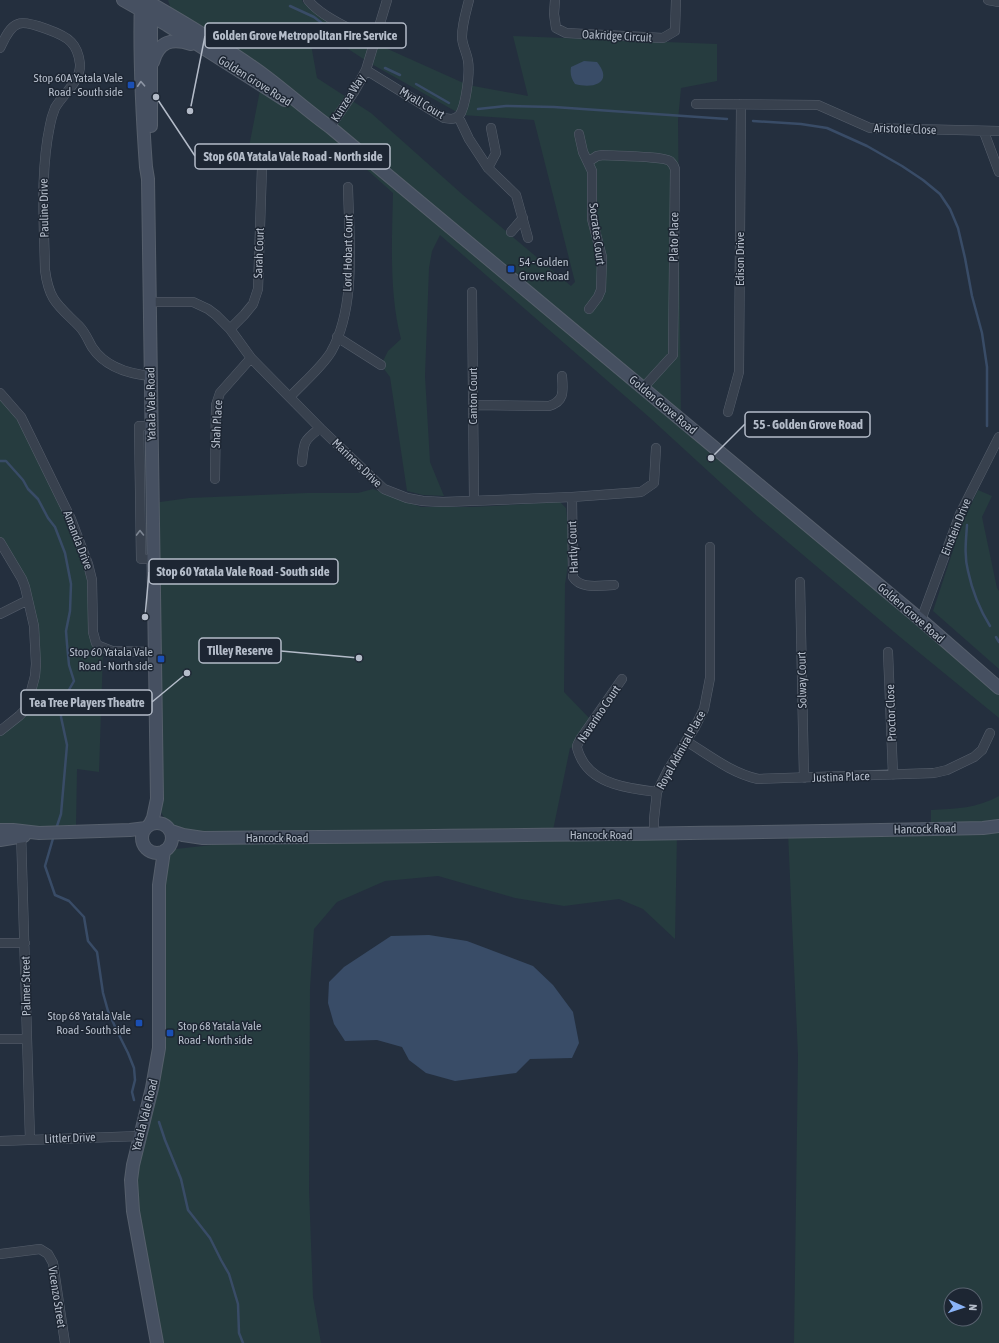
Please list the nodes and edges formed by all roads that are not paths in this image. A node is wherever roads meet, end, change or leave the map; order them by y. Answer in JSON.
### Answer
{"nodes":[{"id":1,"x":122,"y":0,"type":"edge"},
{"id":2,"x":308,"y":0,"type":"edge"},
{"id":3,"x":388,"y":0,"type":"edge"},
{"id":4,"x":469,"y":0,"type":"edge"},
{"id":5,"x":555,"y":0,"type":"edge"},
{"id":6,"x":676,"y":0,"type":"edge"},
{"id":7,"x":146,"y":3,"type":"edge"},
{"id":8,"x":152,"y":16,"type":"junction"},
{"id":9,"x":374,"y":41,"type":"junction"},
{"id":10,"x":0,"y":48,"type":"edge"},
{"id":11,"x":202,"y":48,"type":"junction"},
{"id":12,"x":140,"y":62,"type":"junction"},
{"id":13,"x":366,"y":70,"type":"junction"},
{"id":14,"x":152,"y":71,"type":"junction"},
{"id":15,"x":696,"y":104,"type":"dead end"},
{"id":16,"x":741,"y":104,"type":"junction"},
{"id":17,"x":458,"y":116,"type":"junction"},
{"id":18,"x":328,"y":126,"type":"junction"},
{"id":19,"x":491,"y":128,"type":"dead end"},
{"id":20,"x":999,"y":131,"type":"edge"},
{"id":21,"x":984,"y":132,"type":"junction"},
{"id":22,"x":579,"y":134,"type":"dead end"},
{"id":23,"x":588,"y":162,"type":"junction"},
{"id":24,"x":262,"y":167,"type":"dead end"},
{"id":25,"x":488,"y":168,"type":"junction"},
{"id":26,"x":999,"y":172,"type":"edge"},
{"id":27,"x":148,"y":179,"type":"junction"},
{"id":28,"x":348,"y":187,"type":"dead end"},
{"id":29,"x":523,"y":218,"type":"junction"},
{"id":30,"x":511,"y":232,"type":"dead end"},
{"id":31,"x":528,"y":238,"type":"dead end"},
{"id":32,"x":472,"y":292,"type":"dead end"},
{"id":33,"x":150,"y":302,"type":"junction"},
{"id":34,"x":589,"y":308,"type":"dead end"},
{"id":35,"x":230,"y":329,"type":"junction"},
{"id":36,"x":337,"y":337,"type":"junction"},
{"id":37,"x":252,"y":358,"type":"junction"},
{"id":38,"x":381,"y":366,"type":"dead end"},
{"id":39,"x":151,"y":376,"type":"junction"},
{"id":40,"x":562,"y":376,"type":"dead end"},
{"id":41,"x":643,"y":388,"type":"junction"},
{"id":42,"x":0,"y":393,"type":"edge"},
{"id":43,"x":290,"y":397,"type":"junction"},
{"id":44,"x":473,"y":406,"type":"junction"},
{"id":45,"x":728,"y":412,"type":"dead end"},
{"id":46,"x":320,"y":428,"type":"junction"},
{"id":47,"x":999,"y":437,"type":"edge"},
{"id":48,"x":656,"y":448,"type":"dead end"},
{"id":49,"x":302,"y":462,"type":"dead end"},
{"id":50,"x":216,"y":479,"type":"dead end"},
{"id":51,"x":572,"y":497,"type":"junction"},
{"id":52,"x":474,"y":501,"type":"junction"},
{"id":53,"x":0,"y":542,"type":"edge"},
{"id":54,"x":710,"y":547,"type":"dead end"},
{"id":55,"x":800,"y":582,"type":"dead end"},
{"id":56,"x":614,"y":585,"type":"dead end"},
{"id":57,"x":28,"y":600,"type":"junction"},
{"id":58,"x":0,"y":614,"type":"edge"},
{"id":59,"x":920,"y":620,"type":"junction"},
{"id":60,"x":155,"y":652,"type":"junction"},
{"id":61,"x":888,"y":652,"type":"dead end"},
{"id":62,"x":622,"y":679,"type":"dead end"},
{"id":63,"x":999,"y":688,"type":"edge"},
{"id":64,"x":0,"y":731,"type":"edge"},
{"id":65,"x":990,"y":733,"type":"dead end"},
{"id":66,"x":686,"y":741,"type":"junction"},
{"id":67,"x":893,"y":775,"type":"junction"},
{"id":68,"x":804,"y":778,"type":"junction"},
{"id":69,"x":657,"y":792,"type":"junction"},
{"id":70,"x":157,"y":799,"type":"junction"},
{"id":71,"x":148,"y":826,"type":"junction"},
{"id":72,"x":999,"y":826,"type":"edge"},
{"id":73,"x":169,"y":828,"type":"junction"},
{"id":74,"x":0,"y":830,"type":"edge"},
{"id":75,"x":91,"y":832,"type":"junction"},
{"id":76,"x":22,"y":834,"type":"junction"},
{"id":77,"x":654,"y":834,"type":"junction"},
{"id":78,"x":203,"y":838,"type":"junction"},
{"id":79,"x":0,"y":840,"type":"edge"},
{"id":80,"x":146,"y":846,"type":"junction"},
{"id":81,"x":167,"y":848,"type":"junction"},
{"id":82,"x":159,"y":885,"type":"junction"},
{"id":83,"x":0,"y":943,"type":"edge"},
{"id":84,"x":25,"y":943,"type":"junction"},
{"id":85,"x":27,"y":1038,"type":"junction"},
{"id":86,"x":0,"y":1039,"type":"edge"},
{"id":87,"x":140,"y":1136,"type":"junction"},
{"id":88,"x":0,"y":1140,"type":"edge"},
{"id":89,"x":30,"y":1140,"type":"junction"},
{"id":90,"x":0,"y":1254,"type":"edge"},
{"id":91,"x":65,"y":1343,"type":"edge"},
{"id":92,"x":157,"y":1343,"type":"edge"}],
"edges":[{"from":1,"to":7,"type":"main road","name":"Golden Grove Road"},
{"from":1,"to":12,"type":"main road"},
{"from":2,"to":9,"type":"street"},
{"from":3,"to":9,"type":"street","name":"Kunzea Way"},
{"from":4,"to":17,"type":"street","name":"Myall Court"},
{"from":5,"to":6,"type":"street","name":"Oakridge Circuit"},
{"from":7,"to":8,"type":"main road","name":"Golden Grove Road"},
{"from":7,"to":12,"type":"main road","name":"Yatala Vale Road"},
{"from":7,"to":18,"type":"main road","name":"Golden Grove Road"},
{"from":8,"to":11,"type":"main road","name":"Golden Grove Road"},
{"from":8,"to":14,"type":"main road"},
{"from":9,"to":13,"type":"street","name":"Kunzea Way"},
{"from":10,"to":39,"type":"street","name":"Pauline Drive"},
{"from":11,"to":14,"type":"main road"},
{"from":11,"to":18,"type":"main road","name":"Golden Grove Road"},
{"from":27,"to":12,"type":"main road","name":"Yatala Vale Road","one_way":true},
{"from":13,"to":17,"type":"street","name":"Myall Court"},
{"from":13,"to":18,"type":"street","name":"Kunzea Way"},
{"from":14,"to":27,"type":"main road"},
{"from":15,"to":16,"type":"street","name":"Aristotle Close"},
{"from":16,"to":21,"type":"street","name":"Aristotle Close"},
{"from":16,"to":45,"type":"street","name":"Edison Drive"},
{"from":17,"to":25,"type":"street"},
{"from":18,"to":41,"type":"main road","name":"Golden Grove Road"},
{"from":19,"to":25,"type":"street"},
{"from":20,"to":21,"type":"street","name":"Aristotle Close"},
{"from":21,"to":26,"type":"street"},
{"from":22,"to":23,"type":"street","name":"Socrates Court"},
{"from":23,"to":34,"type":"street","name":"Socrates Court"},
{"from":23,"to":41,"type":"street","name":"Plato Place"},
{"from":24,"to":35,"type":"street","name":"Sarah Court"},
{"from":25,"to":29,"type":"street"},
{"from":27,"to":33,"type":"main road","name":"Yatala Vale Road"},
{"from":28,"to":36,"type":"street","name":"Lord Hobart Court"},
{"from":29,"to":30,"type":"street"},
{"from":29,"to":31,"type":"street"},
{"from":32,"to":44,"type":"street","name":"Canton Court"},
{"from":33,"to":35,"type":"street","name":"Mariners Drive"},
{"from":33,"to":39,"type":"main road","name":"Yatala Vale Road"},
{"from":35,"to":37,"type":"street","name":"Mariners Drive"},
{"from":36,"to":38,"type":"street"},
{"from":36,"to":43,"type":"street","name":"Lord Hobart Court"},
{"from":37,"to":43,"type":"street","name":"Mariners Drive"},
{"from":37,"to":50,"type":"street","name":"Shah Place"},
{"from":39,"to":60,"type":"main road","name":"Yatala Vale Road"},
{"from":40,"to":44,"type":"street"},
{"from":41,"to":59,"type":"main road","name":"Golden Grove Road"},
{"from":42,"to":60,"type":"street","name":"Amanda Drive"},
{"from":43,"to":46,"type":"street","name":"Mariners Drive"},
{"from":44,"to":52,"type":"street","name":"Canton Court"},
{"from":46,"to":49,"type":"street"},
{"from":46,"to":52,"type":"street","name":"Mariners Drive"},
{"from":47,"to":59,"type":"street","name":"Einstein Drive"},
{"from":48,"to":51,"type":"street","name":"Mariners Drive"},
{"from":51,"to":52,"type":"street","name":"Mariners Drive"},
{"from":51,"to":56,"type":"street","name":"Hartly Court"},
{"from":53,"to":57,"type":"street"},
{"from":54,"to":66,"type":"street","name":"Royal Admiral Place"},
{"from":55,"to":68,"type":"street","name":"Solway Court"},
{"from":57,"to":58,"type":"street"},
{"from":57,"to":64,"type":"street"},
{"from":59,"to":63,"type":"main road","name":"Golden Grove Road"},
{"from":60,"to":70,"type":"main road","name":"Yatala Vale Road"},
{"from":61,"to":67,"type":"street","name":"Proctor Close"},
{"from":62,"to":69,"type":"street","name":"Navarino Court"},
{"from":65,"to":67,"type":"street","name":"Justina Place"},
{"from":66,"to":68,"type":"street","name":"Justina Place"},
{"from":66,"to":69,"type":"street","name":"Royal Admiral Place"},
{"from":67,"to":68,"type":"street","name":"Justina Place"},
{"from":69,"to":77,"type":"street","name":"Royal Admiral Place"},
{"from":70,"to":71,"type":"main road","name":"Yatala Vale Road"},
{"from":70,"to":73,"type":"main road","name":"Yatala Vale Road"},
{"from":71,"to":73,"type":"main road"},
{"from":71,"to":75,"type":"main road"},
{"from":71,"to":80,"type":"main road"},
{"from":72,"to":77,"type":"main road","name":"Hancock Road"},
{"from":73,"to":78,"type":"main road","name":"Hancock Road"},
{"from":73,"to":81,"type":"main road"},
{"from":74,"to":76,"type":"main road"},
{"from":75,"to":76,"type":"main road"},
{"from":75,"to":80,"type":"main road"},
{"from":76,"to":79,"type":"main road"},
{"from":76,"to":84,"type":"street","name":"Palmer Street"},
{"from":77,"to":78,"type":"main road","name":"Hancock Road"},
{"from":78,"to":81,"type":"main road","name":"Hancock Road"},
{"from":80,"to":81,"type":"main road"},
{"from":80,"to":82,"type":"main road","name":"Yatala Vale Road"},
{"from":81,"to":82,"type":"main road","name":"Yatala Vale Road"},
{"from":82,"to":87,"type":"main road","name":"Yatala Vale Road"},
{"from":83,"to":84,"type":"street"},
{"from":84,"to":85,"type":"street","name":"Palmer Street"},
{"from":85,"to":86,"type":"street"},
{"from":85,"to":89,"type":"street","name":"Palmer Street"},
{"from":87,"to":89,"type":"street","name":"Littler Drive"},
{"from":87,"to":92,"type":"main road","name":"Yatala Vale Road"},
{"from":88,"to":89,"type":"street","name":"Littler Drive"},
{"from":90,"to":91,"type":"street","name":"Vicenzo Street"}]}
